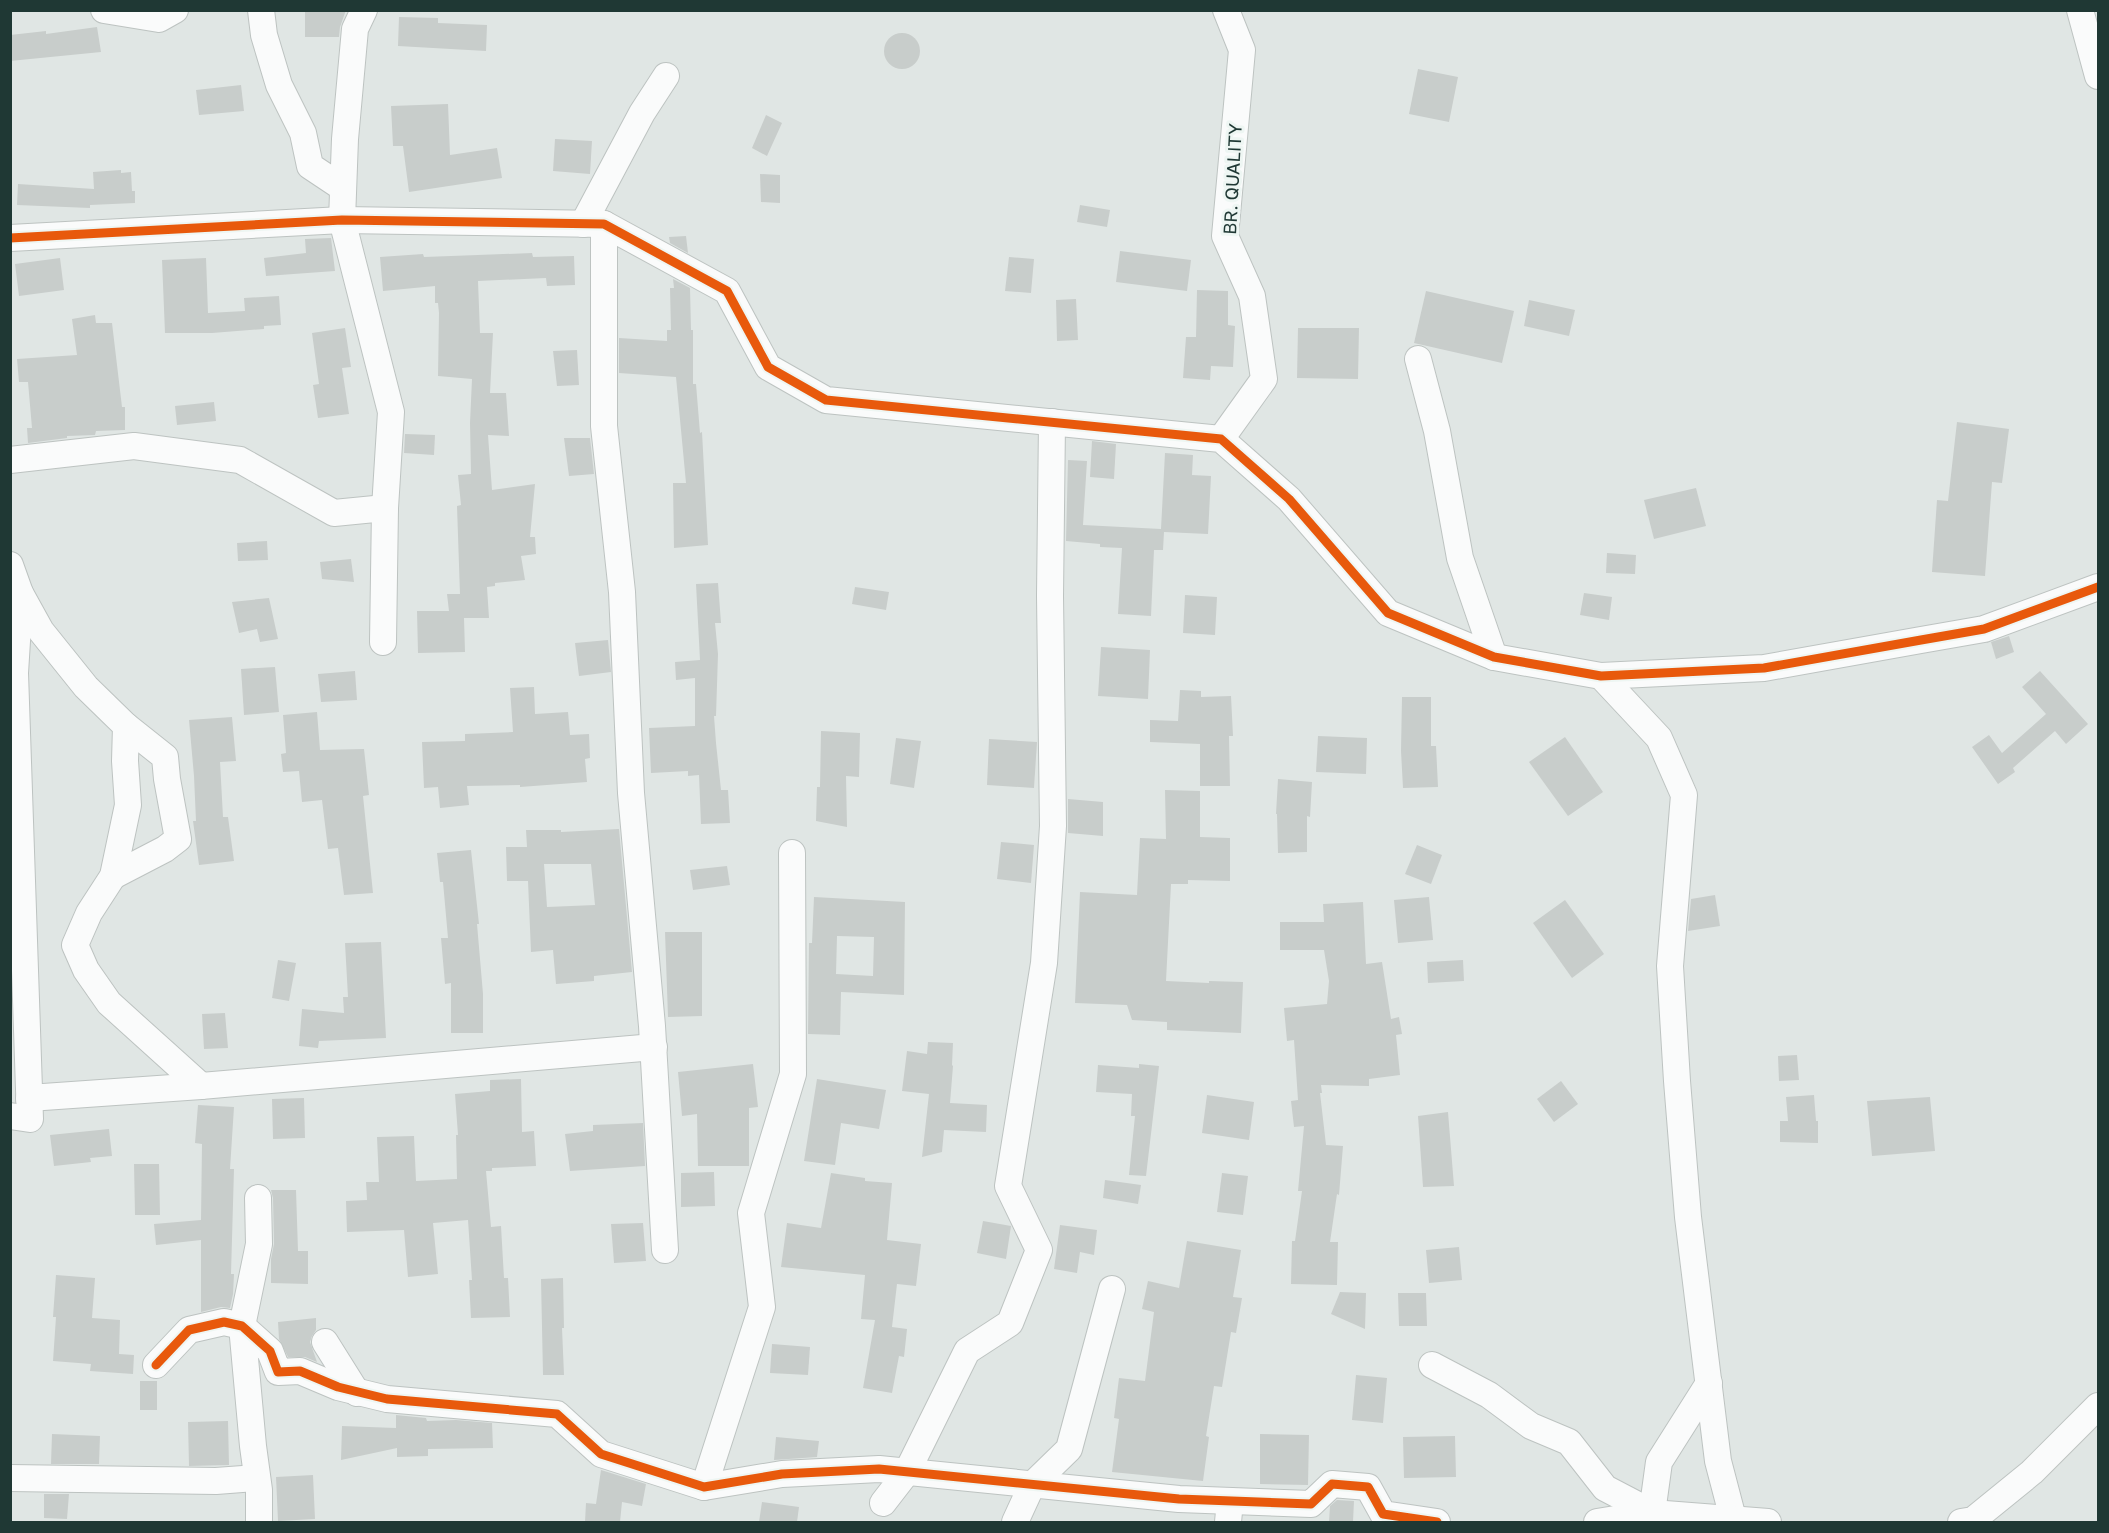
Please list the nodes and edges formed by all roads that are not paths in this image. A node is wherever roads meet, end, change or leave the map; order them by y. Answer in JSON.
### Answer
{"nodes":[{"id":1,"x":104,"y":10,"type":"edge"},
{"id":2,"x":175,"y":10,"type":"edge"},
{"id":3,"x":261,"y":10,"type":"edge"},
{"id":4,"x":364,"y":10,"type":"edge"},
{"id":5,"x":1226,"y":10,"type":"edge"},
{"id":6,"x":2080,"y":10,"type":"edge"},
{"id":7,"x":666,"y":76,"type":"dead end"},
{"id":8,"x":2098,"y":76,"type":"edge"},
{"id":9,"x":343,"y":188,"type":"junction"},
{"id":10,"x":342,"y":220,"type":"junction"},
{"id":11,"x":594,"y":224,"type":"junction"},
{"id":12,"x":10,"y":238,"type":"edge"},
{"id":13,"x":1418,"y":359,"type":"dead end"},
{"id":14,"x":1052,"y":422,"type":"junction"},
{"id":15,"x":1221,"y":439,"type":"junction"},
{"id":16,"x":10,"y":460,"type":"edge"},
{"id":17,"x":385,"y":508,"type":"junction"},
{"id":18,"x":10,"y":565,"type":"edge"},
{"id":19,"x":2098,"y":587,"type":"edge"},
{"id":20,"x":20,"y":593,"type":"junction"},
{"id":21,"x":383,"y":642,"type":"dead end"},
{"id":22,"x":1494,"y":657,"type":"junction"},
{"id":23,"x":1601,"y":676,"type":"junction"},
{"id":24,"x":126,"y":726,"type":"junction"},
{"id":25,"x":792,"y":853,"type":"dead end"},
{"id":26,"x":113,"y":876,"type":"junction"},
{"id":27,"x":654,"y":1047,"type":"junction"},
{"id":28,"x":201,"y":1086,"type":"junction"},
{"id":29,"x":29,"y":1098,"type":"junction"},
{"id":30,"x":10,"y":1116,"type":"edge"},
{"id":31,"x":258,"y":1198,"type":"dead end"},
{"id":32,"x":665,"y":1250,"type":"dead end"},
{"id":33,"x":1112,"y":1289,"type":"dead end"},
{"id":34,"x":242,"y":1326,"type":"junction"},
{"id":35,"x":325,"y":1342,"type":"dead end"},
{"id":36,"x":156,"y":1365,"type":"dead end"},
{"id":37,"x":1432,"y":1365,"type":"dead end"},
{"id":38,"x":1709,"y":1383,"type":"junction"},
{"id":39,"x":357,"y":1393,"type":"junction"},
{"id":40,"x":2098,"y":1406,"type":"edge"},
{"id":41,"x":907,"y":1472,"type":"junction"},
{"id":42,"x":10,"y":1478,"type":"edge"},
{"id":43,"x":257,"y":1478,"type":"junction"},
{"id":44,"x":1032,"y":1485,"type":"junction"},
{"id":45,"x":704,"y":1486,"type":"junction"},
{"id":46,"x":883,"y":1503,"type":"dead end"},
{"id":47,"x":1229,"y":1512,"type":"edge"},
{"id":48,"x":1661,"y":1518,"type":"edge"},
{"id":49,"x":1611,"y":1521,"type":"edge"},
{"id":50,"x":1733,"y":1521,"type":"edge"},
{"id":51,"x":259,"y":1522,"type":"edge"},
{"id":52,"x":1015,"y":1522,"type":"edge"},
{"id":53,"x":1437,"y":1522,"type":"edge"},
{"id":54,"x":1768,"y":1522,"type":"edge"},
{"id":55,"x":1969,"y":1522,"type":"edge"}],
"edges":[{"from":1,"to":2,"type":"street"},
{"from":3,"to":9,"type":"street"},
{"from":4,"to":9,"type":"street"},
{"from":5,"to":15,"type":"street","name":"BR. QUALITY"},
{"from":6,"to":8,"type":"street"},
{"from":7,"to":11,"type":"street"},
{"from":9,"to":10,"type":"street"},
{"from":10,"to":11,"type":"street"},
{"from":10,"to":12,"type":"street"},
{"from":10,"to":17,"type":"street"},
{"from":11,"to":14,"type":"street"},
{"from":11,"to":27,"type":"street"},
{"from":13,"to":22,"type":"street"},
{"from":14,"to":15,"type":"street"},
{"from":14,"to":41,"type":"street"},
{"from":15,"to":22,"type":"street"},
{"from":16,"to":17,"type":"street"},
{"from":17,"to":21,"type":"street"},
{"from":18,"to":20,"type":"street"},
{"from":19,"to":23,"type":"street"},
{"from":20,"to":24,"type":"street"},
{"from":20,"to":29,"type":"street"},
{"from":22,"to":23,"type":"street"},
{"from":23,"to":38,"type":"street"},
{"from":24,"to":26,"type":"street"},
{"from":24,"to":26,"type":"street"},
{"from":25,"to":45,"type":"street"},
{"from":26,"to":28,"type":"street"},
{"from":27,"to":28,"type":"street"},
{"from":27,"to":32,"type":"street"},
{"from":28,"to":29,"type":"street"},
{"from":29,"to":30,"type":"street"},
{"from":31,"to":34,"type":"street"},
{"from":33,"to":44,"type":"street"},
{"from":34,"to":36,"type":"street"},
{"from":34,"to":39,"type":"street"},
{"from":34,"to":43,"type":"street"},
{"from":35,"to":39,"type":"street"},
{"from":37,"to":48,"type":"street"},
{"from":38,"to":48,"type":"street"},
{"from":38,"to":50,"type":"street"},
{"from":39,"to":45,"type":"street"},
{"from":40,"to":55,"type":"street"},
{"from":41,"to":44,"type":"street"},
{"from":41,"to":45,"type":"street"},
{"from":41,"to":46,"type":"street"},
{"from":42,"to":43,"type":"street"},
{"from":43,"to":51,"type":"street"},
{"from":44,"to":47,"type":"street"},
{"from":44,"to":52,"type":"street"},
{"from":47,"to":53,"type":"street"},
{"from":48,"to":49,"type":"street"},
{"from":48,"to":50,"type":"street"},
{"from":50,"to":54,"type":"street"}]}
